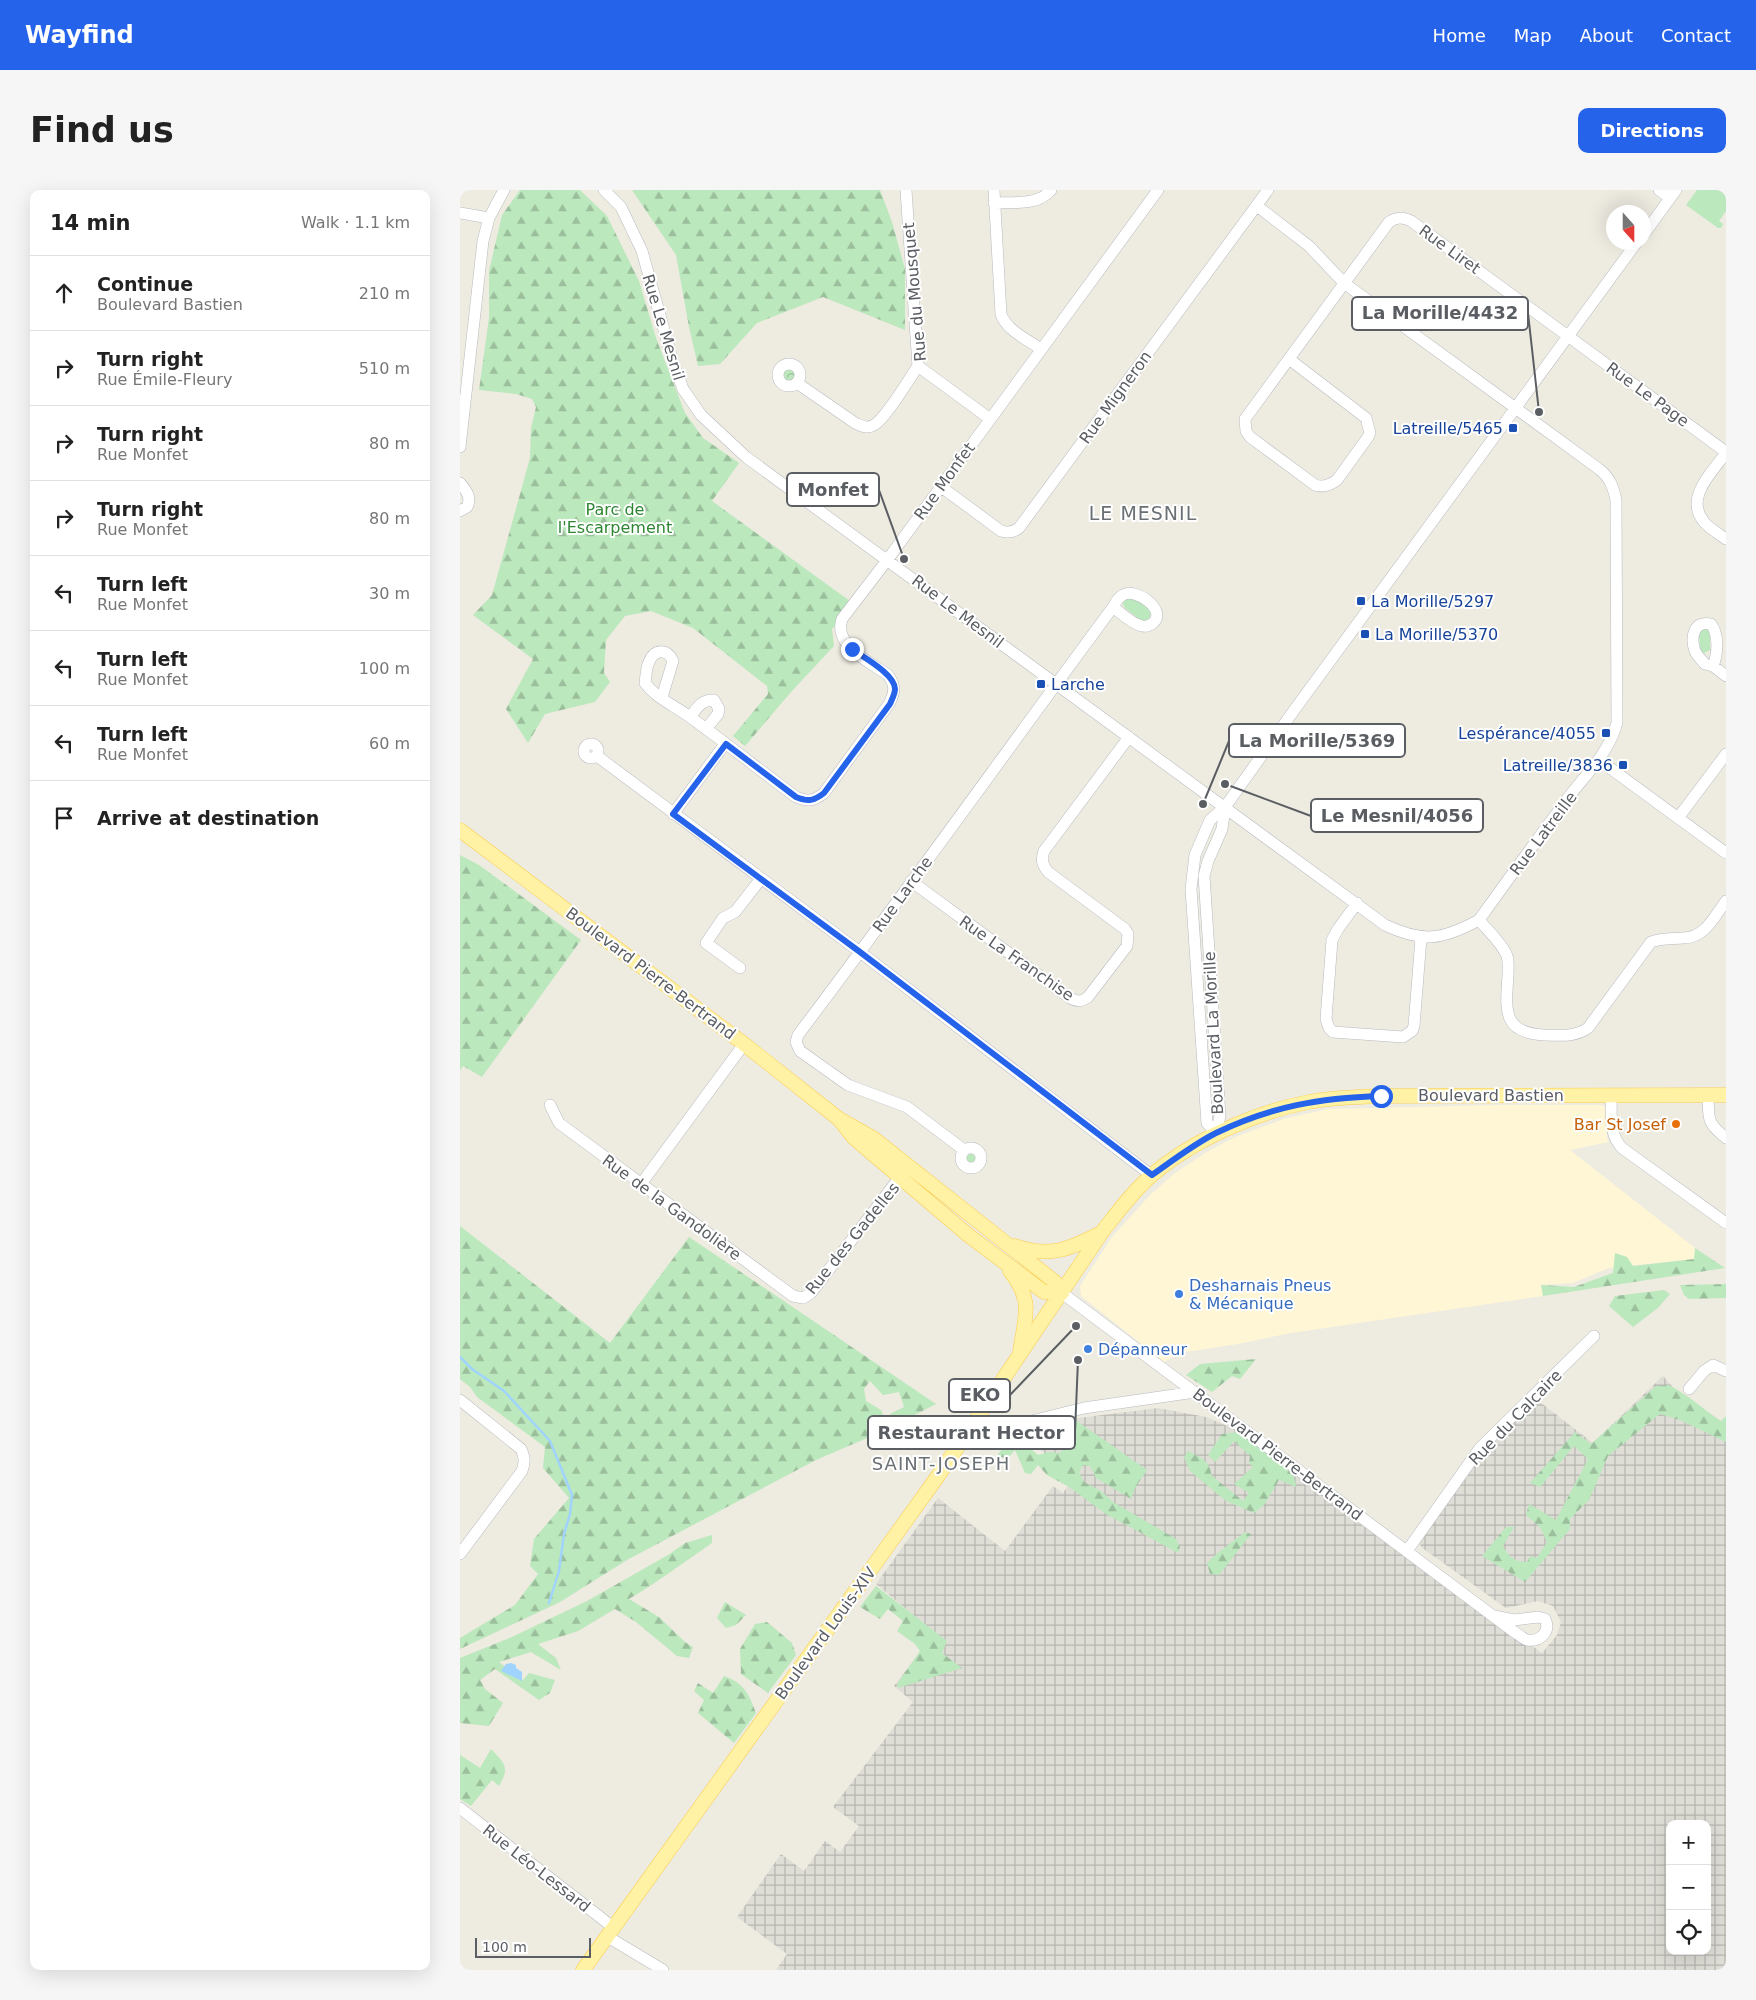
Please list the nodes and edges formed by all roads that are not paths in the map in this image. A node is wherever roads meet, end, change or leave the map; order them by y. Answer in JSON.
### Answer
{"nodes":[{"id":1,"x":504,"y":190,"type":"edge"},
{"id":2,"x":604,"y":190,"type":"edge"},
{"id":3,"x":906,"y":190,"type":"edge"},
{"id":4,"x":994,"y":190,"type":"edge"},
{"id":5,"x":1051,"y":190,"type":"edge"},
{"id":6,"x":1158,"y":190,"type":"edge"},
{"id":7,"x":1268,"y":190,"type":"edge"},
{"id":8,"x":1659,"y":190,"type":"edge"},
{"id":9,"x":1673,"y":194,"type":"edge"},
{"id":10,"x":994,"y":203,"type":"junction"},
{"id":11,"x":1257,"y":206,"type":"junction"},
{"id":12,"x":460,"y":214,"type":"edge"},
{"id":13,"x":489,"y":218,"type":"junction"},
{"id":14,"x":1651,"y":224,"type":"edge"},
{"id":15,"x":1631,"y":250,"type":"edge"},
{"id":16,"x":1344,"y":283,"type":"junction"},
{"id":17,"x":1569,"y":336,"type":"junction"},
{"id":18,"x":1042,"y":349,"type":"junction"},
{"id":19,"x":1289,"y":359,"type":"junction"},
{"id":20,"x":918,"y":366,"type":"junction"},
{"id":21,"x":464,"y":378,"type":"edge"},
{"id":22,"x":798,"y":382,"type":"dead end"},
{"id":23,"x":1516,"y":408,"type":"junction"},
{"id":24,"x":990,"y":419,"type":"junction"},
{"id":25,"x":460,"y":447,"type":"edge"},
{"id":26,"x":1726,"y":453,"type":"edge"},
{"id":27,"x":460,"y":483,"type":"edge"},
{"id":28,"x":940,"y":486,"type":"junction"},
{"id":29,"x":460,"y":511,"type":"edge"},
{"id":30,"x":1726,"y":539,"type":"edge"},
{"id":31,"x":888,"y":559,"type":"junction"},
{"id":32,"x":1113,"y":606,"type":"dead end"},
{"id":33,"x":1713,"y":666,"type":"dead end"},
{"id":34,"x":1726,"y":676,"type":"edge"},
{"id":35,"x":1056,"y":684,"type":"junction"},
{"id":36,"x":662,"y":697,"type":"dead end"},
{"id":37,"x":690,"y":717,"type":"junction"},
{"id":38,"x":706,"y":729,"type":"junction"},
{"id":39,"x":1129,"y":737,"type":"junction"},
{"id":40,"x":726,"y":744,"type":"junction"},
{"id":41,"x":1726,"y":754,"type":"edge"},
{"id":42,"x":597,"y":756,"type":"dead end"},
{"id":43,"x":1599,"y":760,"type":"junction"},
{"id":44,"x":1225,"y":807,"type":"junction"},
{"id":45,"x":673,"y":814,"type":"junction"},
{"id":46,"x":1678,"y":818,"type":"junction"},
{"id":47,"x":460,"y":830,"type":"edge"},
{"id":48,"x":1726,"y":853,"type":"edge"},
{"id":49,"x":760,"y":880,"type":"junction"},
{"id":50,"x":911,"y":881,"type":"junction"},
{"id":51,"x":1726,"y":901,"type":"edge"},
{"id":52,"x":1357,"y":903,"type":"junction"},
{"id":53,"x":1479,"y":920,"type":"junction"},
{"id":54,"x":1421,"y":938,"type":"junction"},
{"id":55,"x":860,"y":952,"type":"junction"},
{"id":56,"x":740,"y":968,"type":"dead end"},
{"id":57,"x":744,"y":1044,"type":"junction"},
{"id":58,"x":1612,"y":1095,"type":"junction"},
{"id":59,"x":1708,"y":1095,"type":"junction"},
{"id":60,"x":1726,"y":1095,"type":"edge"},
{"id":61,"x":550,"y":1105,"type":"dead end"},
{"id":62,"x":839,"y":1119,"type":"junction"},
{"id":63,"x":1216,"y":1133,"type":"junction"},
{"id":64,"x":1726,"y":1138,"type":"edge"},
{"id":65,"x":964,"y":1150,"type":"dead end"},
{"id":66,"x":1152,"y":1175,"type":"junction"},
{"id":67,"x":900,"y":1177,"type":"junction"},
{"id":68,"x":641,"y":1184,"type":"junction"},
{"id":69,"x":1726,"y":1223,"type":"edge"},
{"id":70,"x":1102,"y":1232,"type":"junction"},
{"id":71,"x":1002,"y":1242,"type":"junction"},
{"id":72,"x":1000,"y":1258,"type":"junction"},
{"id":73,"x":1062,"y":1293,"type":"junction"},
{"id":74,"x":803,"y":1298,"type":"joint"},
{"id":75,"x":1594,"y":1336,"type":"dead end"},
{"id":76,"x":1019,"y":1356,"type":"junction"},
{"id":77,"x":1726,"y":1370,"type":"edge"},
{"id":78,"x":1689,"y":1389,"type":"dead end"},
{"id":79,"x":1195,"y":1392,"type":"junction"},
{"id":80,"x":460,"y":1400,"type":"edge"},
{"id":81,"x":977,"y":1420,"type":"junction"},
{"id":82,"x":1408,"y":1551,"type":"junction"},
{"id":83,"x":460,"y":1554,"type":"edge"},
{"id":84,"x":1494,"y":1616,"type":"dead end"},
{"id":85,"x":460,"y":1808,"type":"edge"},
{"id":86,"x":611,"y":1932,"type":"junction"},
{"id":87,"x":583,"y":1970,"type":"edge"},
{"id":88,"x":663,"y":1970,"type":"edge"}],
"edges":[{"from":1,"to":13,"type":"street"},
{"from":2,"to":31,"type":"street","name":"Rue Le Mesnil"},
{"from":3,"to":20,"type":"street","name":"Rue du Mousquet"},
{"from":4,"to":10,"type":"street"},
{"from":5,"to":10,"type":"street"},
{"from":6,"to":18,"type":"street","name":"Rue Monfet"},
{"from":7,"to":11,"type":"street","name":"Rue Migneron"},
{"from":8,"to":9,"type":"street"},
{"from":9,"to":14,"type":"street"},
{"from":10,"to":18,"type":"street"},
{"from":11,"to":16,"type":"street","name":"Rue Latreille"},
{"from":11,"to":28,"type":"street","name":"Rue Migneron"},
{"from":12,"to":13,"type":"street"},
{"from":13,"to":21,"type":"street"},
{"from":15,"to":17,"type":"street","name":"Boulevard La Morille"},
{"from":16,"to":17,"type":"street","name":"Rue Liret"},
{"from":16,"to":19,"type":"street"},
{"from":16,"to":23,"type":"street","name":"Rue Latreille"},
{"from":17,"to":23,"type":"street","name":"Boulevard La Morille"},
{"from":17,"to":26,"type":"street","name":"Rue Le Page"},
{"from":18,"to":24,"type":"street","name":"Rue Monfet"},
{"from":19,"to":19,"type":"street"},
{"from":20,"to":22,"type":"street"},
{"from":20,"to":24,"type":"street","name":"Rue du Mousquet"},
{"from":21,"to":25,"type":"street"},
{"from":23,"to":43,"type":"street","name":"Rue Latreille"},
{"from":23,"to":44,"type":"street","name":"Boulevard La Morille"},
{"from":24,"to":28,"type":"street","name":"Rue Monfet"},
{"from":26,"to":30,"type":"street"},
{"from":27,"to":29,"type":"street"},
{"from":28,"to":31,"type":"street","name":"Rue Monfet"},
{"from":31,"to":35,"type":"street","name":"Rue Le Mesnil"},
{"from":31,"to":40,"type":"street","name":"Rue Monfet"},
{"from":32,"to":35,"type":"street","name":"Rue Larche"},
{"from":33,"to":34,"type":"street"},
{"from":35,"to":39,"type":"street","name":"Rue Le Mesnil"},
{"from":35,"to":50,"type":"street","name":"Rue Larche"},
{"from":36,"to":37,"type":"street"},
{"from":37,"to":38,"type":"street"},
{"from":37,"to":38,"type":"street"},
{"from":38,"to":40,"type":"street"},
{"from":39,"to":44,"type":"street","name":"Rue Le Mesnil"},
{"from":39,"to":50,"type":"street","name":"Rue La Franchise"},
{"from":40,"to":45,"type":"street"},
{"from":41,"to":46,"type":"street"},
{"from":42,"to":45,"type":"street"},
{"from":43,"to":46,"type":"street"},
{"from":43,"to":53,"type":"street","name":"Rue Latreille"},
{"from":44,"to":52,"type":"street","name":"Rue Latreille"},
{"from":44,"to":63,"type":"street","name":"Boulevard La Morille"},
{"from":45,"to":49,"type":"street"},
{"from":46,"to":48,"type":"street"},
{"from":47,"to":57,"type":"main road","name":"Boulevard Pierre-Bertrand"},
{"from":49,"to":55,"type":"street"},
{"from":49,"to":56,"type":"street"},
{"from":50,"to":55,"type":"street","name":"Rue Larche"},
{"from":51,"to":53,"type":"street"},
{"from":52,"to":54,"type":"street","name":"Rue Latreille"},
{"from":52,"to":54,"type":"street"},
{"from":53,"to":54,"type":"street","name":"Rue Latreille"},
{"from":55,"to":65,"type":"street","name":"Rue Larche"},
{"from":55,"to":66,"type":"street"},
{"from":57,"to":62,"type":"main road","name":"Boulevard Pierre-Bertrand"},
{"from":57,"to":68,"type":"street"},
{"from":58,"to":59,"type":"main road","name":"Boulevard Bastien"},
{"from":58,"to":63,"type":"main road","name":"Boulevard Bastien"},
{"from":58,"to":69,"type":"street"},
{"from":59,"to":60,"type":"main road","name":"Boulevard Bastien"},
{"from":59,"to":64,"type":"street"},
{"from":61,"to":68,"type":"street","name":"Rue de la Gandolière"},
{"from":62,"to":67,"type":"main road","name":"Boulevard Pierre-Bertrand"},
{"from":62,"to":71,"type":"main road","name":"Boulevard Pierre-Bertrand"},
{"from":63,"to":66,"type":"main road","name":"Boulevard Bastien"},
{"from":66,"to":70,"type":"main road","name":"Boulevard Bastien"},
{"from":67,"to":72,"type":"main road","name":"Boulevard Pierre-Bertrand"},
{"from":67,"to":74,"type":"street","name":"Rue des Gadelles"},
{"from":68,"to":74,"type":"street","name":"Rue de la Gandolière"},
{"from":70,"to":71,"type":"main road"},
{"from":70,"to":73,"type":"main road","name":"Boulevard Bastien"},
{"from":71,"to":73,"type":"main road","name":"Boulevard Pierre-Bertrand"},
{"from":72,"to":73,"type":"main road","name":"Boulevard Pierre-Bertrand"},
{"from":72,"to":76,"type":"main road"},
{"from":73,"to":76,"type":"main road","name":"Boulevard Louis-XIV"},
{"from":73,"to":79,"type":"street","name":"Boulevard Pierre-Bertrand"},
{"from":75,"to":82,"type":"street","name":"Rue du Calcaire"},
{"from":76,"to":81,"type":"main road","name":"Boulevard Louis-XIV"},
{"from":77,"to":78,"type":"street"},
{"from":79,"to":81,"type":"street"},
{"from":79,"to":82,"type":"street","name":"Boulevard Pierre-Bertrand"},
{"from":80,"to":83,"type":"street"},
{"from":81,"to":86,"type":"main road","name":"Boulevard Louis-XIV"},
{"from":82,"to":84,"type":"street","name":"Boulevard Pierre-Bertrand"},
{"from":85,"to":86,"type":"street","name":"Rue Léo-Lessard"},
{"from":86,"to":87,"type":"main road","name":"Boulevard Louis-XIV"},
{"from":86,"to":88,"type":"street","name":"Rue Léo-Lessard"}]}
